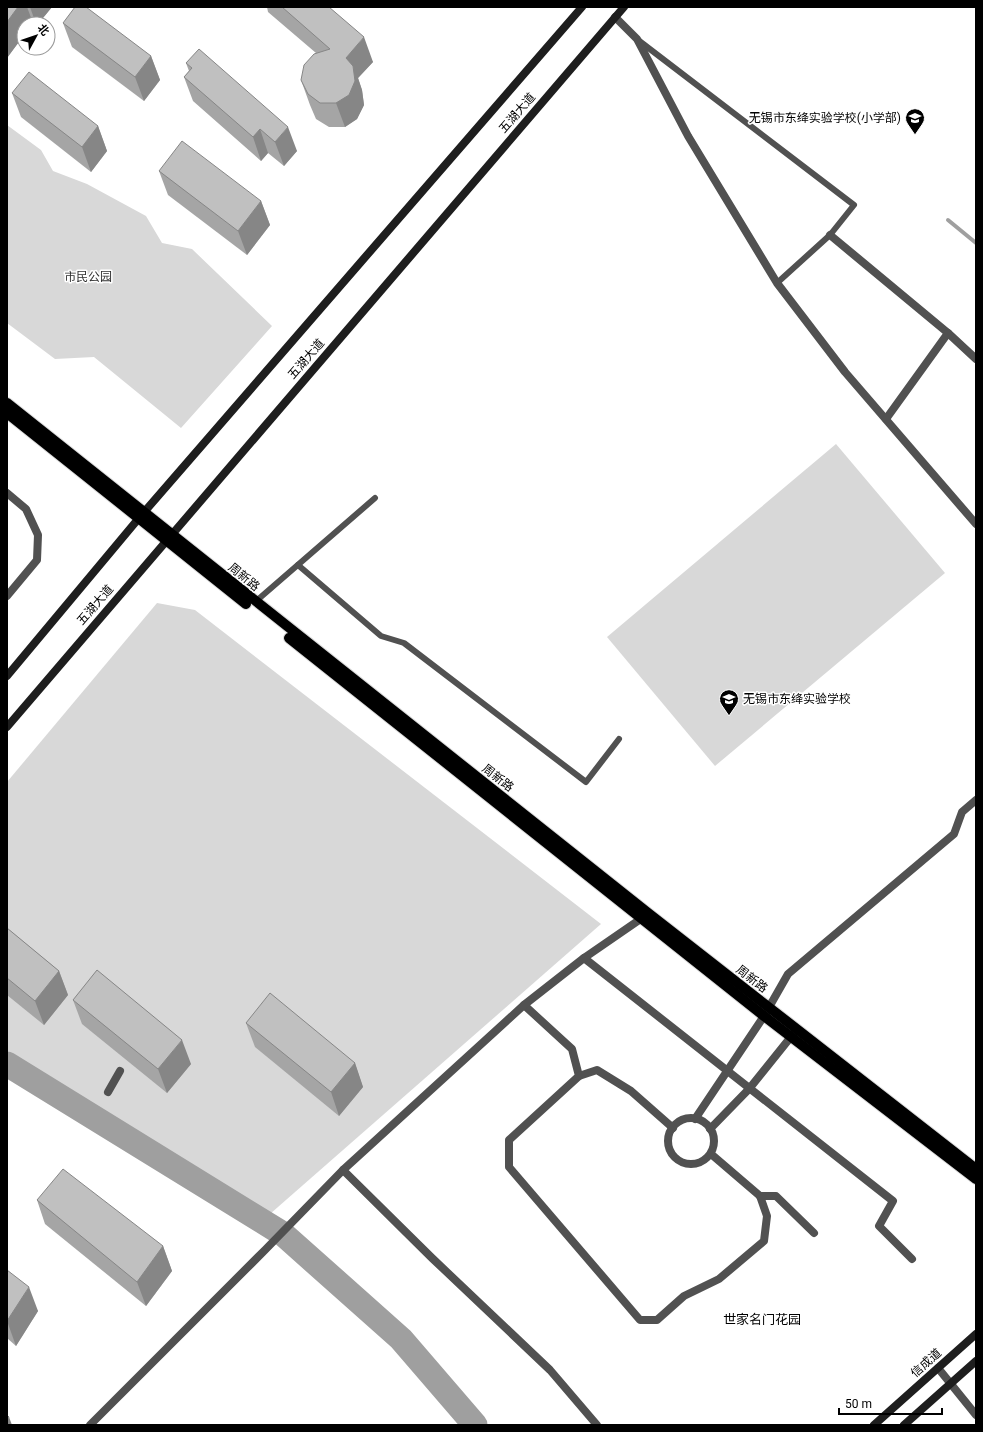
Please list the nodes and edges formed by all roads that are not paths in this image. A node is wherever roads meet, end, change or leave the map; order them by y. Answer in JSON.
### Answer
{"nodes":[{"id":1,"x":582,"y":7,"type":"edge"},
{"id":2,"x":624,"y":7,"type":"edge"},
{"id":3,"x":615,"y":17,"type":"junction"},
{"id":4,"x":637,"y":39,"type":"junction"},
{"id":5,"x":830,"y":235,"type":"junction"},
{"id":6,"x":778,"y":282,"type":"junction"},
{"id":7,"x":948,"y":333,"type":"junction"},
{"id":8,"x":976,"y":360,"type":"edge"},
{"id":9,"x":7,"y":403,"type":"edge"},
{"id":10,"x":7,"y":413,"type":"edge"},
{"id":11,"x":886,"y":419,"type":"junction"},
{"id":12,"x":7,"y":493,"type":"edge"},
{"id":13,"x":375,"y":498,"type":"dead end"},
{"id":14,"x":142,"y":515,"type":"junction"},
{"id":15,"x":976,"y":524,"type":"edge"},
{"id":16,"x":169,"y":538,"type":"junction"},
{"id":17,"x":298,"y":565,"type":"junction"},
{"id":18,"x":7,"y":596,"type":"edge"},
{"id":19,"x":255,"y":602,"type":"junction"},
{"id":20,"x":7,"y":676,"type":"edge"},
{"id":21,"x":7,"y":728,"type":"edge"},
{"id":22,"x":619,"y":739,"type":"dead end"},
{"id":23,"x":976,"y":800,"type":"edge"},
{"id":24,"x":645,"y":916,"type":"junction"},
{"id":25,"x":584,"y":958,"type":"junction"},
{"id":26,"x":524,"y":1005,"type":"junction"},
{"id":27,"x":766,"y":1012,"type":"junction"},
{"id":28,"x":794,"y":1034,"type":"junction"},
{"id":29,"x":120,"y":1071,"type":"dead end"},
{"id":30,"x":726,"y":1071,"type":"junction"},
{"id":31,"x":579,"y":1076,"type":"junction"},
{"id":32,"x":750,"y":1089,"type":"junction"},
{"id":33,"x":108,"y":1092,"type":"dead end"},
{"id":34,"x":695,"y":1119,"type":"junction"},
{"id":35,"x":673,"y":1128,"type":"junction"},
{"id":36,"x":710,"y":1129,"type":"junction"},
{"id":37,"x":711,"y":1154,"type":"junction"},
{"id":38,"x":976,"y":1169,"type":"edge"},
{"id":39,"x":343,"y":1170,"type":"junction"},
{"id":40,"x":976,"y":1179,"type":"edge"},
{"id":41,"x":760,"y":1196,"type":"junction"},
{"id":42,"x":814,"y":1233,"type":"dead end"},
{"id":43,"x":912,"y":1259,"type":"dead end"},
{"id":44,"x":976,"y":1334,"type":"edge"},
{"id":45,"x":976,"y":1362,"type":"edge"},
{"id":46,"x":938,"y":1368,"type":"junction"},
{"id":47,"x":949,"y":1384,"type":"junction"},
{"id":48,"x":976,"y":1415,"type":"edge"},
{"id":49,"x":90,"y":1425,"type":"edge"},
{"id":50,"x":597,"y":1425,"type":"edge"},
{"id":51,"x":874,"y":1425,"type":"edge"},
{"id":52,"x":904,"y":1425,"type":"edge"}],
"edges":[{"from":1,"to":14,"type":"main road","name":"五湖大道"},
{"from":2,"to":3,"type":"main road","name":"五湖大道"},
{"from":3,"to":4,"type":"street"},
{"from":3,"to":16,"type":"main road","name":"五湖大道"},
{"from":4,"to":5,"type":"lane"},
{"from":4,"to":6,"type":"street"},
{"from":5,"to":6,"type":"lane"},
{"from":5,"to":7,"type":"street"},
{"from":6,"to":11,"type":"street"},
{"from":7,"to":8,"type":"street"},
{"from":7,"to":11,"type":"street"},
{"from":9,"to":14,"type":"main road","name":"周新路"},
{"from":10,"to":14,"type":"main road","name":"周新路"},
{"from":11,"to":15,"type":"street"},
{"from":12,"to":18,"type":"street"},
{"from":13,"to":17,"type":"lane"},
{"from":14,"to":16,"type":"main road","name":"周新路"},
{"from":14,"to":20,"type":"main road","name":"五湖大道"},
{"from":16,"to":19,"type":"main road","name":"周新路"},
{"from":16,"to":21,"type":"main road","name":"五湖大道"},
{"from":16,"to":24,"type":"main road","name":"周新路"},
{"from":17,"to":19,"type":"lane"},
{"from":17,"to":22,"type":"lane"},
{"from":19,"to":24,"type":"main road","name":"周新路"},
{"from":23,"to":27,"type":"street"},
{"from":24,"to":25,"type":"street"},
{"from":24,"to":27,"type":"main road","name":"周新路"},
{"from":25,"to":26,"type":"street"},
{"from":25,"to":30,"type":"street"},
{"from":26,"to":31,"type":"street"},
{"from":26,"to":39,"type":"street"},
{"from":27,"to":28,"type":"main road","name":"周新路"},
{"from":27,"to":30,"type":"street"},
{"from":28,"to":32,"type":"street"},
{"from":28,"to":38,"type":"main road","name":"周新路"},
{"from":28,"to":40,"type":"main road","name":"周新路"},
{"from":29,"to":33,"type":"street"},
{"from":30,"to":32,"type":"street"},
{"from":30,"to":34,"type":"street"},
{"from":31,"to":35,"type":"street"},
{"from":31,"to":41,"type":"street"},
{"from":32,"to":36,"type":"street"},
{"from":32,"to":43,"type":"street"},
{"from":34,"to":35,"type":"street"},
{"from":34,"to":36,"type":"street"},
{"from":35,"to":37,"type":"street"},
{"from":36,"to":37,"type":"street"},
{"from":37,"to":41,"type":"street"},
{"from":39,"to":49,"type":"street"},
{"from":39,"to":50,"type":"street"},
{"from":41,"to":42,"type":"street"},
{"from":44,"to":46,"type":"main road","name":"信成道"},
{"from":45,"to":47,"type":"main road"},
{"from":46,"to":47,"type":"street"},
{"from":46,"to":51,"type":"main road","name":"信成道"},
{"from":47,"to":48,"type":"street"},
{"from":47,"to":52,"type":"main road"}]}
